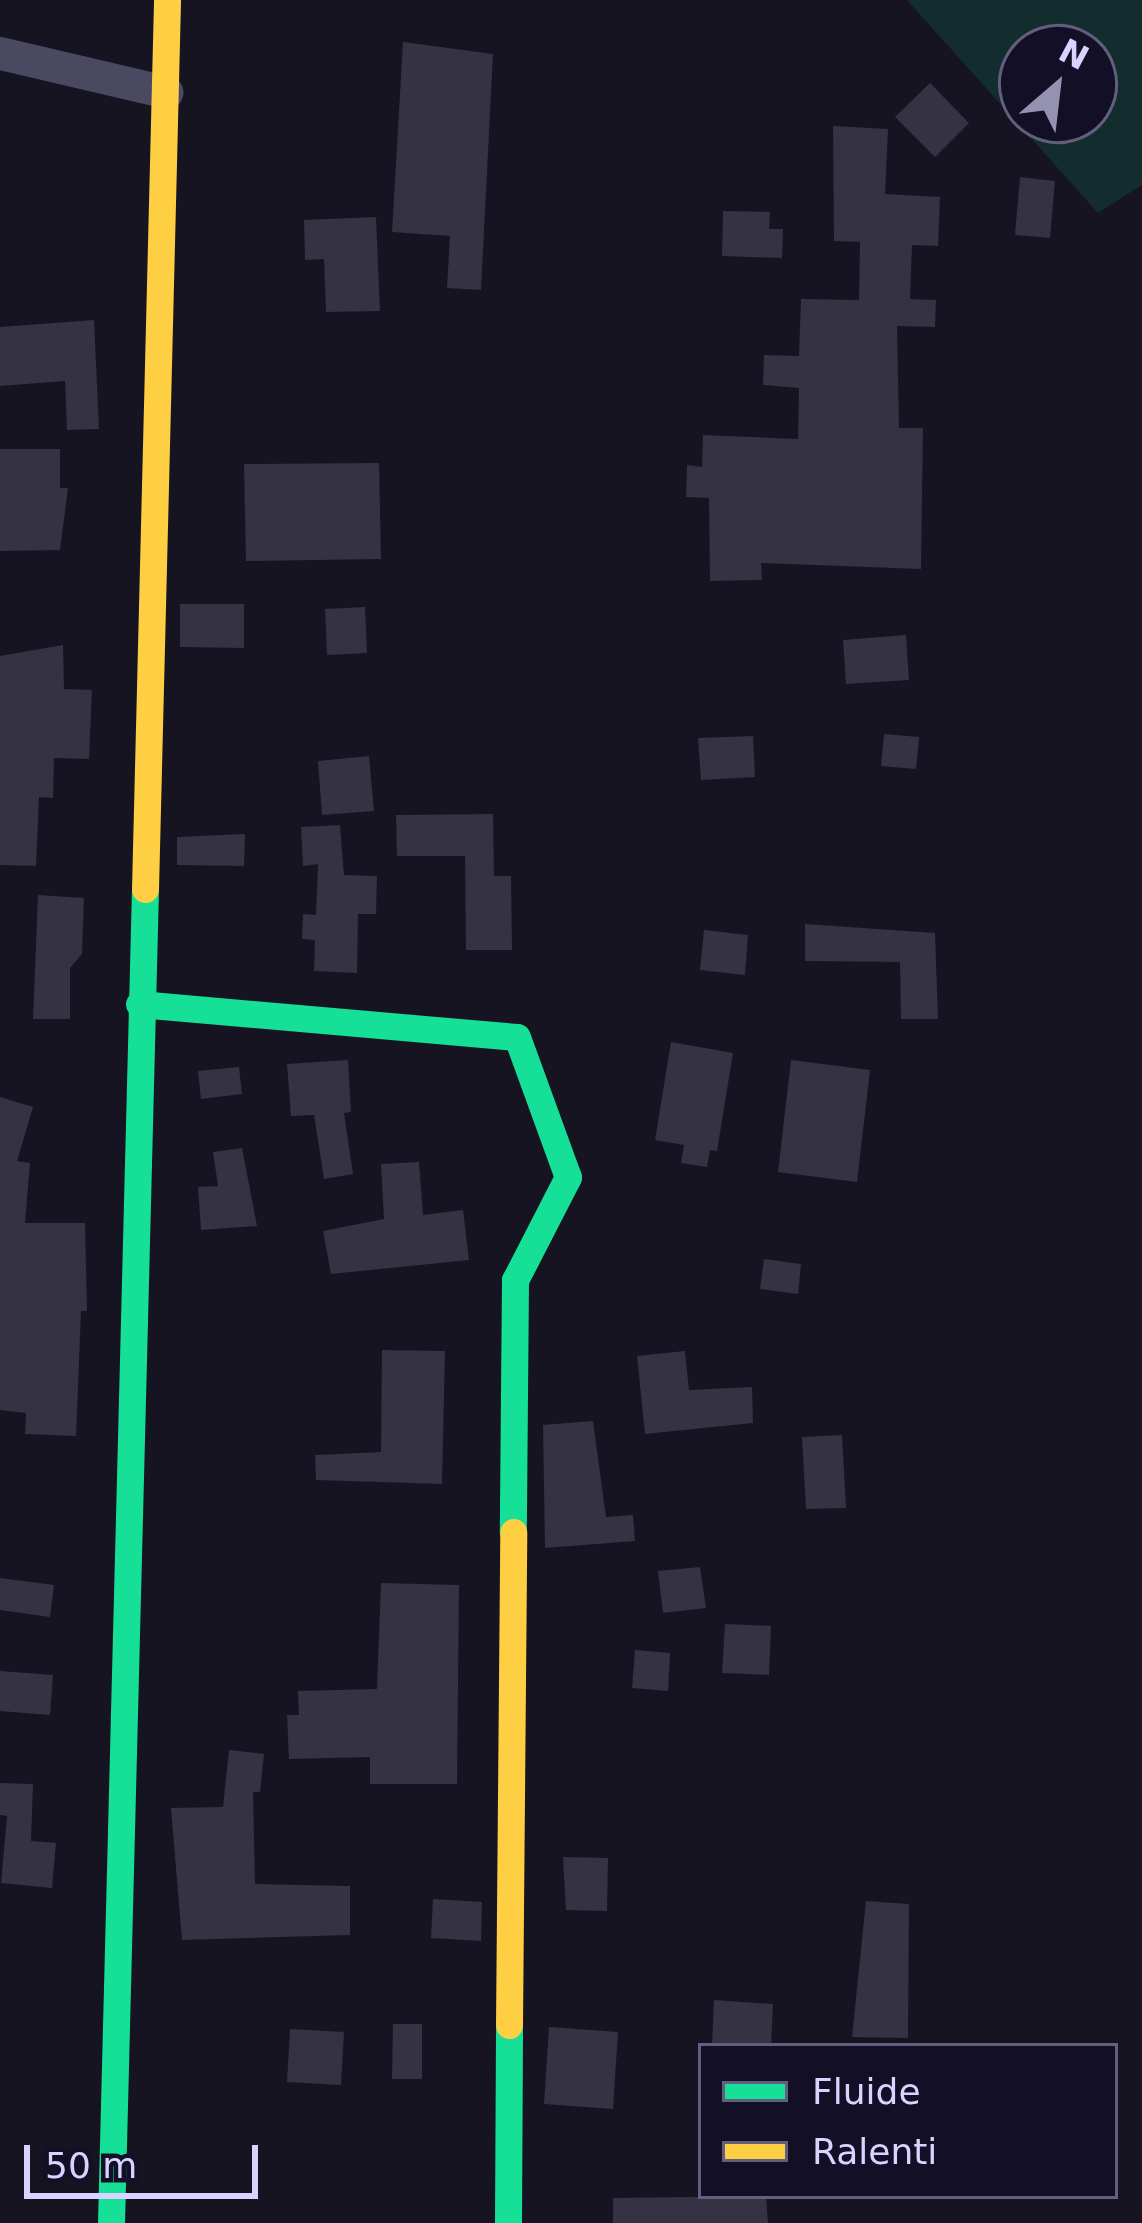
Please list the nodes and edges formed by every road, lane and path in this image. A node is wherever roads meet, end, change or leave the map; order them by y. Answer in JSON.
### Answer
{"nodes":[{"id":1,"x":166,"y":0,"type":"edge"},
{"id":2,"x":0,"y":53,"type":"edge"},
{"id":3,"x":166,"y":92,"type":"junction"},
{"id":4,"x":140,"y":1004,"type":"junction"},
{"id":5,"x":111,"y":2223,"type":"edge"},
{"id":6,"x":508,"y":2223,"type":"edge"}],
"edges":[{"from":1,"to":3,"type":"street"},
{"from":2,"to":3,"type":"street"},
{"from":3,"to":4,"type":"street"},
{"from":4,"to":5,"type":"street"},
{"from":4,"to":6,"type":"street"}]}
